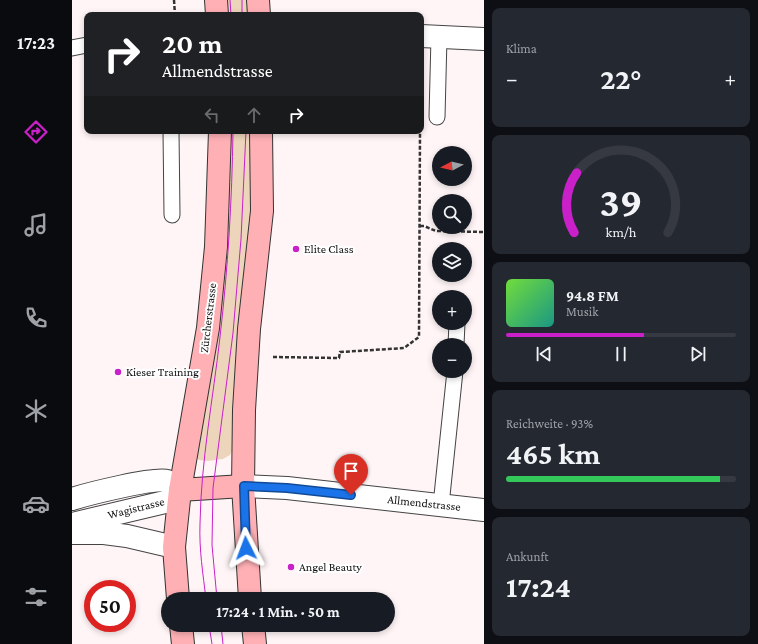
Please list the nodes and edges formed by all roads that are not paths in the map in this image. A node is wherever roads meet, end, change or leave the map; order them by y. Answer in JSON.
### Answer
{"nodes":[{"id":1,"x":216,"y":0,"type":"edge"},
{"id":2,"x":258,"y":0,"type":"edge"},
{"id":3,"x":217,"y":12,"type":"edge"},
{"id":4,"x":259,"y":12,"type":"edge"},
{"id":5,"x":430,"y":36,"type":"edge"},
{"id":6,"x":484,"y":39,"type":"edge"},
{"id":7,"x":84,"y":46,"type":"edge"},
{"id":8,"x":72,"y":48,"type":"edge"},
{"id":9,"x":437,"y":117,"type":"dead end"},
{"id":10,"x":171,"y":134,"type":"edge"},
{"id":11,"x":220,"y":134,"type":"edge"},
{"id":12,"x":261,"y":134,"type":"edge"},
{"id":13,"x":172,"y":215,"type":"dead end"},
{"id":14,"x":454,"y":378,"type":"edge"},
{"id":15,"x":244,"y":486,"type":"junction"},
{"id":16,"x":180,"y":490,"type":"junction"},
{"id":17,"x":72,"y":499,"type":"edge"},
{"id":18,"x":441,"y":505,"type":"junction"},
{"id":19,"x":484,"y":510,"type":"edge"},
{"id":20,"x":72,"y":524,"type":"edge"},
{"id":21,"x":72,"y":533,"type":"edge"},
{"id":22,"x":174,"y":547,"type":"junction"},
{"id":23,"x":177,"y":592,"type":"edge"},
{"id":24,"x":250,"y":592,"type":"edge"},
{"id":25,"x":182,"y":632,"type":"edge"},
{"id":26,"x":254,"y":632,"type":"edge"},
{"id":27,"x":183,"y":644,"type":"edge"},
{"id":28,"x":255,"y":644,"type":"edge"}],
"edges":[{"from":1,"to":3,"type":"main road"},
{"from":2,"to":4,"type":"main road"},
{"from":5,"to":6,"type":"street"},
{"from":5,"to":9,"type":"lane"},
{"from":7,"to":8,"type":"lane"},
{"from":10,"to":13,"type":"lane"},
{"from":11,"to":16,"type":"main road","name":"Zürcherstrasse"},
{"from":12,"to":15,"type":"main road"},
{"from":14,"to":18,"type":"lane"},
{"from":15,"to":16,"type":"main road"},
{"from":15,"to":18,"type":"street","name":"Allmendstrasse"},
{"from":15,"to":24,"type":"main road"},
{"from":16,"to":17,"type":"street","name":"Wagistrasse"},
{"from":16,"to":20,"type":"street","name":"Wagistrasse"},
{"from":16,"to":22,"type":"main road","name":"Zürcherstrasse"},
{"from":18,"to":19,"type":"street","name":"Allmendstrasse"},
{"from":21,"to":22,"type":"street","name":"Wagistrasse"},
{"from":22,"to":23,"type":"main road","name":"Zürcherstrasse"},
{"from":25,"to":27,"type":"main road"},
{"from":26,"to":28,"type":"main road"}]}
